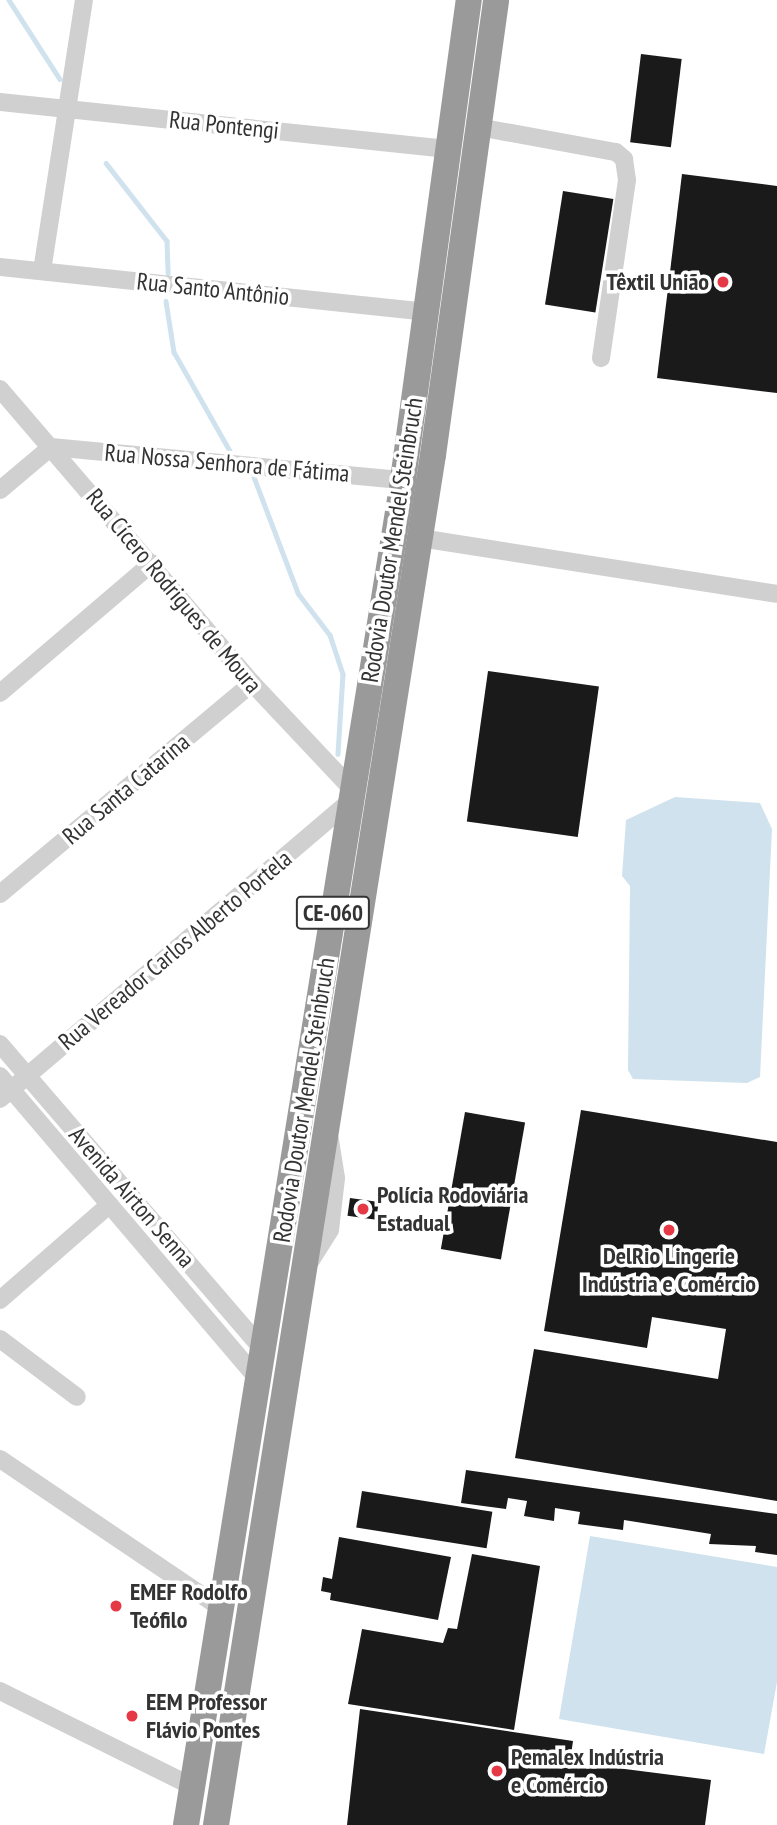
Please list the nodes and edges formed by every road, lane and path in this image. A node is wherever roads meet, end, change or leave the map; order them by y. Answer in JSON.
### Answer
{"nodes":[{"id":1,"x":84,"y":0,"type":"edge"},
{"id":2,"x":469,"y":0,"type":"edge"},
{"id":3,"x":496,"y":0,"type":"edge"},
{"id":4,"x":0,"y":102,"type":"edge"},
{"id":5,"x":66,"y":108,"type":"junction"},
{"id":6,"x":478,"y":127,"type":"junction"},
{"id":7,"x":448,"y":149,"type":"junction"},
{"id":8,"x":0,"y":268,"type":"edge"},
{"id":9,"x":42,"y":271,"type":"junction"},
{"id":10,"x":426,"y":312,"type":"junction"},
{"id":11,"x":601,"y":358,"type":"dead end"},
{"id":12,"x":0,"y":389,"type":"edge"},
{"id":13,"x":51,"y":447,"type":"junction"},
{"id":14,"x":403,"y":480,"type":"junction"},
{"id":15,"x":0,"y":490,"type":"edge"},
{"id":16,"x":420,"y":538,"type":"junction"},
{"id":17,"x":152,"y":563,"type":"junction"},
{"id":18,"x":777,"y":594,"type":"edge"},
{"id":19,"x":252,"y":683,"type":"junction"},
{"id":20,"x":0,"y":693,"type":"edge"},
{"id":21,"x":351,"y":795,"type":"junction"},
{"id":22,"x":0,"y":894,"type":"edge"},
{"id":23,"x":0,"y":1044,"type":"edge"},
{"id":24,"x":27,"y":1075,"type":"junction"},
{"id":25,"x":4,"y":1088,"type":"edge"},
{"id":26,"x":328,"y":1129,"type":"junction"},
{"id":27,"x":295,"y":1151,"type":"junction"},
{"id":28,"x":324,"y":1157,"type":"junction"},
{"id":29,"x":106,"y":1167,"type":"junction"},
{"id":30,"x":90,"y":1183,"type":"junction"},
{"id":31,"x":108,"y":1205,"type":"junction"},
{"id":32,"x":283,"y":1234,"type":"junction"},
{"id":33,"x":311,"y":1238,"type":"junction"},
{"id":34,"x":306,"y":1268,"type":"junction"},
{"id":35,"x":0,"y":1300,"type":"edge"},
{"id":36,"x":0,"y":1339,"type":"edge"},
{"id":37,"x":264,"y":1350,"type":"junction"},
{"id":38,"x":260,"y":1381,"type":"junction"},
{"id":39,"x":77,"y":1397,"type":"dead end"},
{"id":40,"x":0,"y":1459,"type":"edge"},
{"id":41,"x":222,"y":1609,"type":"junction"},
{"id":42,"x":0,"y":1691,"type":"edge"},
{"id":43,"x":193,"y":1787,"type":"junction"},
{"id":44,"x":186,"y":1825,"type":"edge"},
{"id":45,"x":216,"y":1825,"type":"edge"}],
"edges":[{"from":1,"to":5,"type":"street"},
{"from":2,"to":7,"type":"highway","name":"Rodovia Doutor Mendel Steinbruch","number":"CE-060"},
{"from":3,"to":6,"type":"highway","name":"Rodovia Doutor Mendel Steinbruch","number":"CE-060"},
{"from":4,"to":5,"type":"street","name":"Rua Pontengi"},
{"from":5,"to":7,"type":"street","name":"Rua Pontengi"},
{"from":5,"to":9,"type":"street"},
{"from":6,"to":11,"type":"street"},
{"from":6,"to":16,"type":"highway","name":"Rodovia Doutor Mendel Steinbruch","number":"CE-060"},
{"from":7,"to":10,"type":"highway","name":"Rodovia Doutor Mendel Steinbruch","number":"CE-060"},
{"from":8,"to":9,"type":"street","name":"Rua Santo Antônio"},
{"from":9,"to":10,"type":"street","name":"Rua Santo Antônio"},
{"from":10,"to":14,"type":"highway","name":"Rodovia Doutor Mendel Steinbruch","number":"CE-060"},
{"from":12,"to":13,"type":"street","name":"Rua Cícero Rodrigues de Moura"},
{"from":13,"to":14,"type":"street","name":"Rua Nossa Senhora de Fátima"},
{"from":13,"to":15,"type":"street"},
{"from":13,"to":17,"type":"street","name":"Rua Cícero Rodrigues de Moura"},
{"from":14,"to":21,"type":"highway","name":"Rodovia Doutor Mendel Steinbruch","number":"CE-060"},
{"from":16,"to":18,"type":"street"},
{"from":16,"to":26,"type":"highway","name":"Rodovia Doutor Mendel Steinbruch","number":"CE-060"},
{"from":17,"to":19,"type":"street","name":"Rua Cícero Rodrigues de Moura"},
{"from":17,"to":20,"type":"street"},
{"from":19,"to":21,"type":"street","name":"Rua Cícero Rodrigues de Moura"},
{"from":19,"to":22,"type":"street","name":"Rua Santa Catarina"},
{"from":21,"to":24,"type":"street","name":"Rua Vereador Carlos Alberto Portela"},
{"from":21,"to":27,"type":"highway","name":"Rodovia Doutor Mendel Steinbruch","number":"CE-060"},
{"from":23,"to":24,"type":"street","name":"Avenida Airton Senna"},
{"from":24,"to":25,"type":"street","name":"Rua Vereador Carlos Alberto Portela"},
{"from":24,"to":29,"type":"street","name":"Avenida Airton Senna"},
{"from":25,"to":30,"type":"street","name":"Avenida Airton Senna"},
{"from":26,"to":28,"type":"highway","name":"Rodovia Doutor Mendel Steinbruch","number":"CE-060"},
{"from":26,"to":34,"type":"street"},
{"from":27,"to":28,"type":"street"},
{"from":27,"to":32,"type":"highway","name":"Rodovia Doutor Mendel Steinbruch","number":"CE-060"},
{"from":28,"to":33,"type":"highway","name":"Rodovia Doutor Mendel Steinbruch","number":"CE-060"},
{"from":29,"to":30,"type":"street"},
{"from":29,"to":37,"type":"street","name":"Avenida Airton Senna"},
{"from":30,"to":31,"type":"street","name":"Avenida Airton Senna"},
{"from":31,"to":35,"type":"street"},
{"from":31,"to":38,"type":"street","name":"Avenida Airton Senna"},
{"from":32,"to":33,"type":"street"},
{"from":32,"to":37,"type":"highway","name":"Rodovia Doutor Mendel Steinbruch","number":"CE-060"},
{"from":33,"to":34,"type":"highway","name":"Rodovia Doutor Mendel Steinbruch","number":"CE-060"},
{"from":34,"to":45,"type":"highway","name":"Rodovia Doutor Mendel Steinbruch","number":"CE-060"},
{"from":36,"to":39,"type":"street"},
{"from":37,"to":38,"type":"highway","name":"Rodovia Doutor Mendel Steinbruch","number":"CE-060"},
{"from":38,"to":41,"type":"highway","name":"Rodovia Doutor Mendel Steinbruch","number":"CE-060"},
{"from":40,"to":41,"type":"street"},
{"from":41,"to":43,"type":"highway","name":"Rodovia Doutor Mendel Steinbruch","number":"CE-060"},
{"from":42,"to":43,"type":"street"},
{"from":43,"to":44,"type":"highway","name":"Rodovia Doutor Mendel Steinbruch","number":"CE-060"}]}
